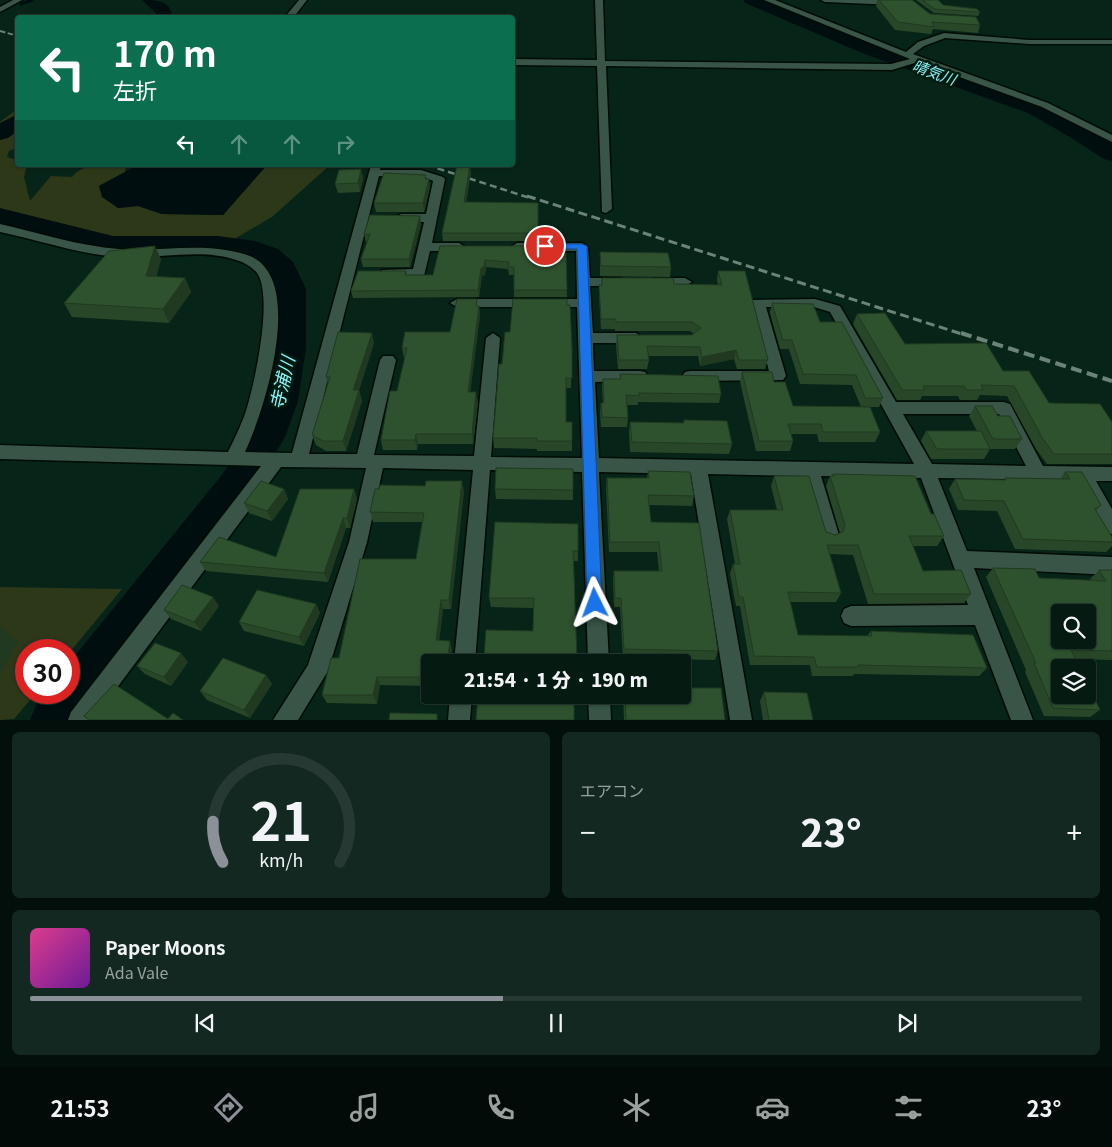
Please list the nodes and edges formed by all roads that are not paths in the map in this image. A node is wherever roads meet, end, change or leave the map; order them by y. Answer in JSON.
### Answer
{"nodes":[{"id":1,"x":18,"y":0,"type":"edge"},
{"id":2,"x":303,"y":0,"type":"edge"},
{"id":3,"x":599,"y":0,"type":"edge"},
{"id":4,"x":768,"y":0,"type":"edge"},
{"id":5,"x":825,"y":0,"type":"edge"},
{"id":6,"x":902,"y":3,"type":"edge"},
{"id":7,"x":0,"y":10,"type":"edge"},
{"id":8,"x":290,"y":15,"type":"edge"},
{"id":9,"x":982,"y":29,"type":"edge"},
{"id":10,"x":986,"y":38,"type":"junction"},
{"id":11,"x":1112,"y":42,"type":"edge"},
{"id":12,"x":913,"y":58,"type":"junction"},
{"id":13,"x":515,"y":62,"type":"edge"},
{"id":14,"x":601,"y":64,"type":"junction"},
{"id":15,"x":1112,"y":140,"type":"edge"},
{"id":16,"x":375,"y":169,"type":"edge"},
{"id":17,"x":606,"y":209,"type":"dead end"},
{"id":18,"x":392,"y":218,"type":"edge"},
{"id":19,"x":431,"y":218,"type":"junction"},
{"id":20,"x":0,"y":228,"type":"edge"},
{"id":21,"x":471,"y":246,"type":"edge"},
{"id":22,"x":508,"y":246,"type":"edge"},
{"id":23,"x":425,"y":247,"type":"junction"},
{"id":24,"x":348,"y":273,"type":"junction"},
{"id":25,"x":583,"y":282,"type":"junction"},
{"id":26,"x":684,"y":282,"type":"edge"},
{"id":27,"x":584,"y":303,"type":"junction"},
{"id":28,"x":457,"y":304,"type":"edge"},
{"id":29,"x":493,"y":338,"type":"dead end"},
{"id":30,"x":585,"y":338,"type":"junction"},
{"id":31,"x":651,"y":338,"type":"edge"},
{"id":32,"x":388,"y":360,"type":"dead end"},
{"id":33,"x":656,"y":376,"type":"edge"},
{"id":34,"x":676,"y":376,"type":"edge"},
{"id":35,"x":586,"y":377,"type":"junction"},
{"id":36,"x":892,"y":408,"type":"junction"},
{"id":37,"x":0,"y":452,"type":"edge"},
{"id":38,"x":233,"y":459,"type":"junction"},
{"id":39,"x":276,"y":460,"type":"junction"},
{"id":40,"x":299,"y":460,"type":"junction"},
{"id":41,"x":370,"y":461,"type":"junction"},
{"id":42,"x":482,"y":462,"type":"junction"},
{"id":43,"x":588,"y":464,"type":"junction"},
{"id":44,"x":698,"y":466,"type":"junction"},
{"id":45,"x":810,"y":468,"type":"junction"},
{"id":46,"x":926,"y":469,"type":"junction"},
{"id":47,"x":1038,"y":472,"type":"junction"},
{"id":48,"x":1083,"y":473,"type":"junction"},
{"id":49,"x":1112,"y":474,"type":"edge"},
{"id":50,"x":1112,"y":526,"type":"edge"},
{"id":51,"x":830,"y":535,"type":"edge"},
{"id":52,"x":960,"y":559,"type":"junction"},
{"id":53,"x":1112,"y":566,"type":"edge"},
{"id":54,"x":982,"y":615,"type":"junction"},
{"id":55,"x":851,"y":616,"type":"dead end"},
{"id":56,"x":465,"y":654,"type":"edge"},
{"id":57,"x":598,"y":654,"type":"edge"},
{"id":58,"x":460,"y":704,"type":"edge"},
{"id":59,"x":599,"y":704,"type":"edge"},
{"id":60,"x":79,"y":720,"type":"edge"},
{"id":61,"x":284,"y":720,"type":"edge"},
{"id":62,"x":459,"y":720,"type":"edge"},
{"id":63,"x":600,"y":720,"type":"edge"},
{"id":64,"x":741,"y":720,"type":"edge"},
{"id":65,"x":1022,"y":720,"type":"edge"}],
"edges":[{"from":1,"to":7,"type":"street"},
{"from":2,"to":8,"type":"street"},
{"from":3,"to":14,"type":"street"},
{"from":4,"to":12,"type":"street"},
{"from":5,"to":6,"type":"street"},
{"from":9,"to":10,"type":"street"},
{"from":10,"to":11,"type":"street"},
{"from":10,"to":12,"type":"street"},
{"from":12,"to":14,"type":"street"},
{"from":12,"to":15,"type":"street"},
{"from":13,"to":14,"type":"street"},
{"from":14,"to":17,"type":"street"},
{"from":16,"to":19,"type":"street"},
{"from":16,"to":24,"type":"street"},
{"from":18,"to":19,"type":"street"},
{"from":19,"to":23,"type":"street"},
{"from":20,"to":38,"type":"street"},
{"from":21,"to":23,"type":"street"},
{"from":22,"to":25,"type":"street"},
{"from":23,"to":24,"type":"street"},
{"from":24,"to":40,"type":"street"},
{"from":25,"to":26,"type":"street"},
{"from":25,"to":27,"type":"street"},
{"from":27,"to":28,"type":"street"},
{"from":27,"to":30,"type":"street"},
{"from":29,"to":42,"type":"street"},
{"from":30,"to":31,"type":"street"},
{"from":30,"to":35,"type":"street"},
{"from":32,"to":41,"type":"street"},
{"from":33,"to":35,"type":"street"},
{"from":34,"to":36,"type":"street"},
{"from":35,"to":43,"type":"street"},
{"from":36,"to":46,"type":"street"},
{"from":36,"to":47,"type":"street"},
{"from":37,"to":38,"type":"street"},
{"from":38,"to":39,"type":"street"},
{"from":39,"to":40,"type":"street"},
{"from":39,"to":60,"type":"street"},
{"from":40,"to":41,"type":"street"},
{"from":41,"to":42,"type":"street"},
{"from":41,"to":61,"type":"street"},
{"from":42,"to":43,"type":"street"},
{"from":42,"to":56,"type":"street"},
{"from":43,"to":44,"type":"street"},
{"from":43,"to":57,"type":"street"},
{"from":44,"to":45,"type":"street"},
{"from":44,"to":64,"type":"street"},
{"from":45,"to":46,"type":"street"},
{"from":45,"to":51,"type":"street"},
{"from":46,"to":47,"type":"street"},
{"from":46,"to":52,"type":"street"},
{"from":47,"to":48,"type":"street"},
{"from":48,"to":49,"type":"street"},
{"from":48,"to":50,"type":"street"},
{"from":52,"to":53,"type":"street"},
{"from":52,"to":54,"type":"street"},
{"from":54,"to":55,"type":"street"},
{"from":54,"to":65,"type":"street"},
{"from":58,"to":62,"type":"street"},
{"from":59,"to":63,"type":"street"}]}
